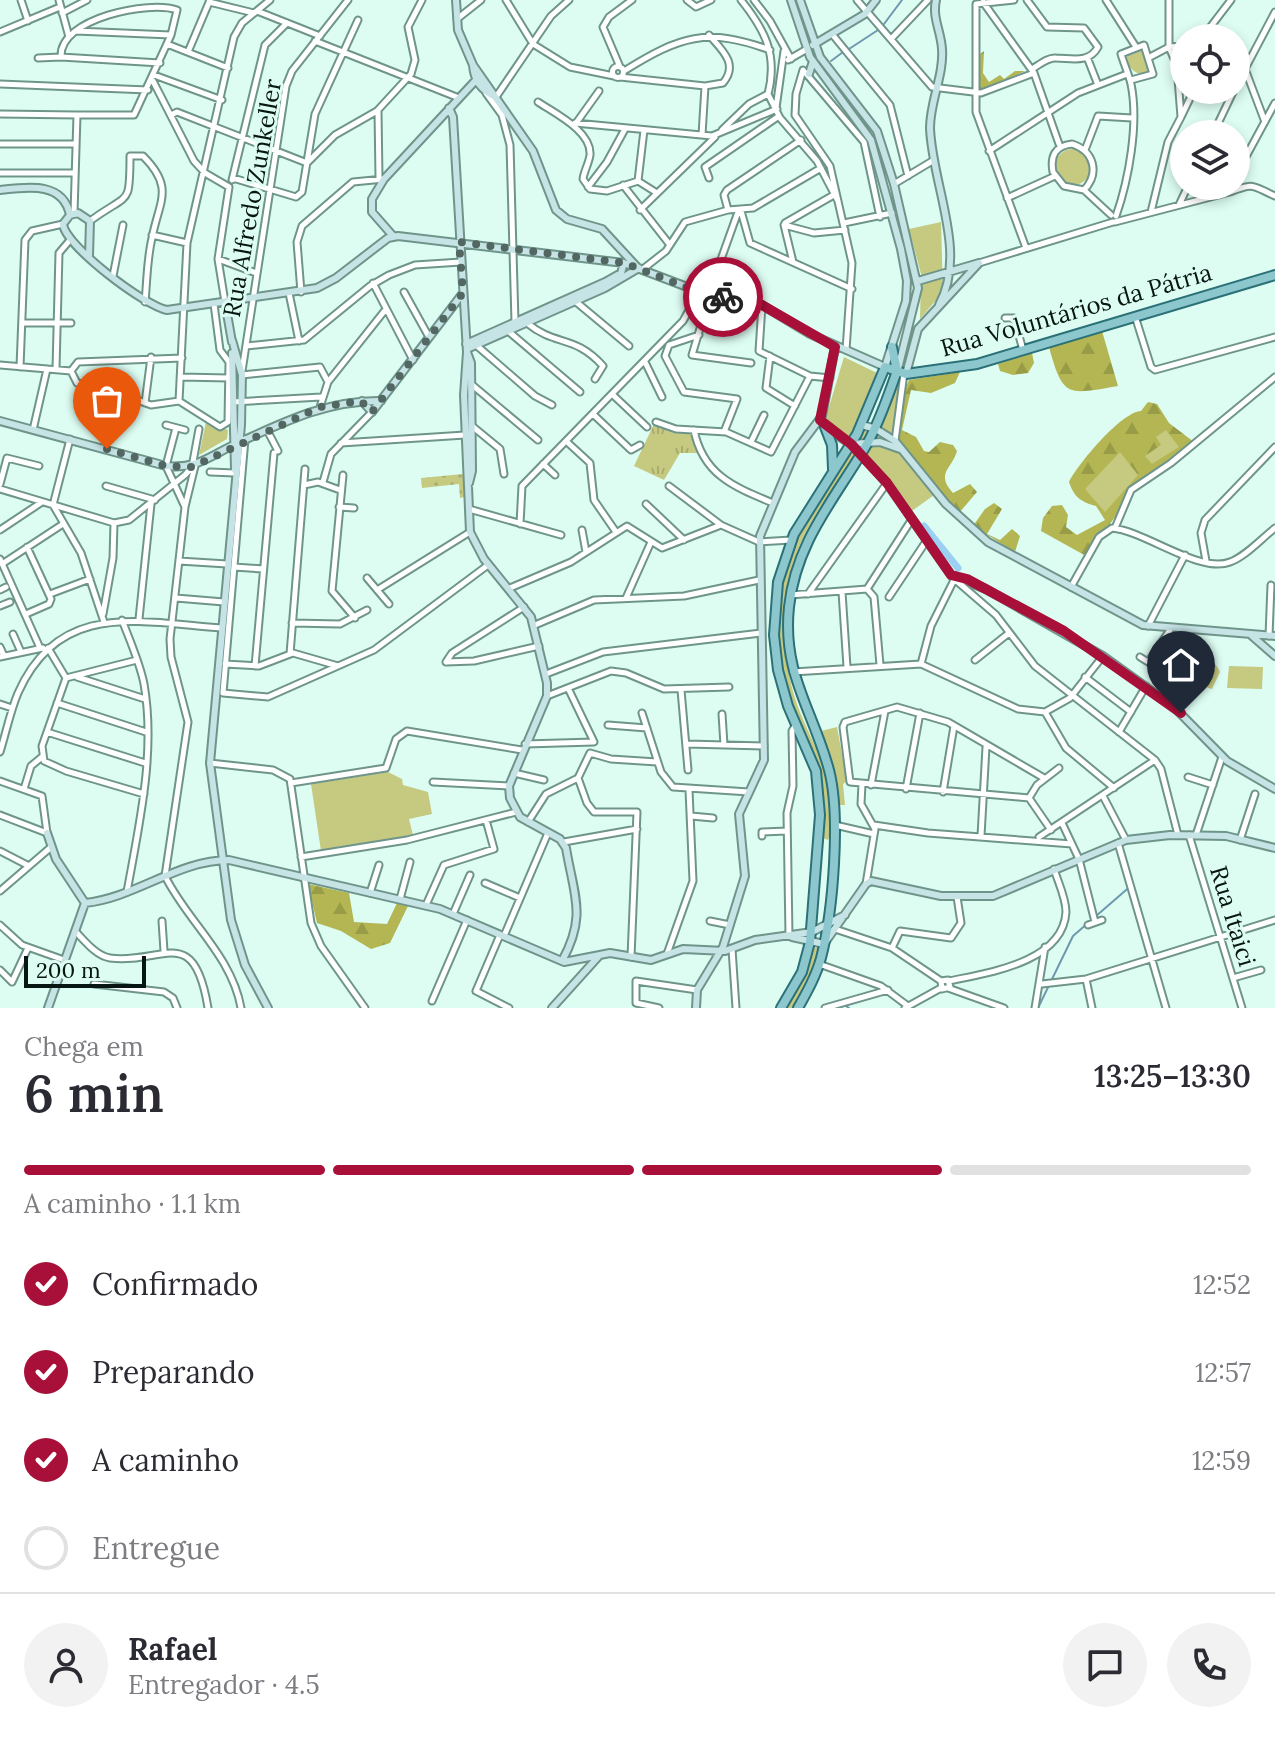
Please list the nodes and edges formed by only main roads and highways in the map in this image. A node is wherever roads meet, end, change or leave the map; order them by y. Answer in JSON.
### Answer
{"nodes":[{"id":1,"x":1275,"y":275,"type":"edge"},
{"id":2,"x":892,"y":347,"type":"road end"},
{"id":3,"x":897,"y":371,"type":"junction"},
{"id":4,"x":823,"y":424,"type":"road end"},
{"id":5,"x":832,"y":473,"type":"junction"},
{"id":6,"x":819,"y":836,"type":"junction"},
{"id":7,"x":833,"y":838,"type":"junction"},
{"id":8,"x":832,"y":853,"type":"junction"},
{"id":9,"x":818,"y":854,"type":"junction"},
{"id":10,"x":814,"y":901,"type":"junction"},
{"id":11,"x":829,"y":905,"type":"junction"},
{"id":12,"x":781,"y":1008,"type":"edge"},
{"id":13,"x":798,"y":1008,"type":"edge"}],
"edges":[{"from":1,"to":3,"type":"main road","name":"Rua Voluntários da Pátria"},
{"from":2,"to":3,"type":"main road"},
{"from":3,"to":5,"type":"main road"},
{"from":3,"to":7,"type":"main road"},
{"from":4,"to":5,"type":"main road"},
{"from":5,"to":6,"type":"main road"},
{"from":6,"to":7,"type":"main road"},
{"from":6,"to":9,"type":"main road"},
{"from":7,"to":8,"type":"main road"},
{"from":8,"to":9,"type":"main road"},
{"from":8,"to":11,"type":"main road"},
{"from":9,"to":10,"type":"main road"},
{"from":10,"to":11,"type":"main road"},
{"from":10,"to":12,"type":"main road"},
{"from":11,"to":13,"type":"main road"}]}
